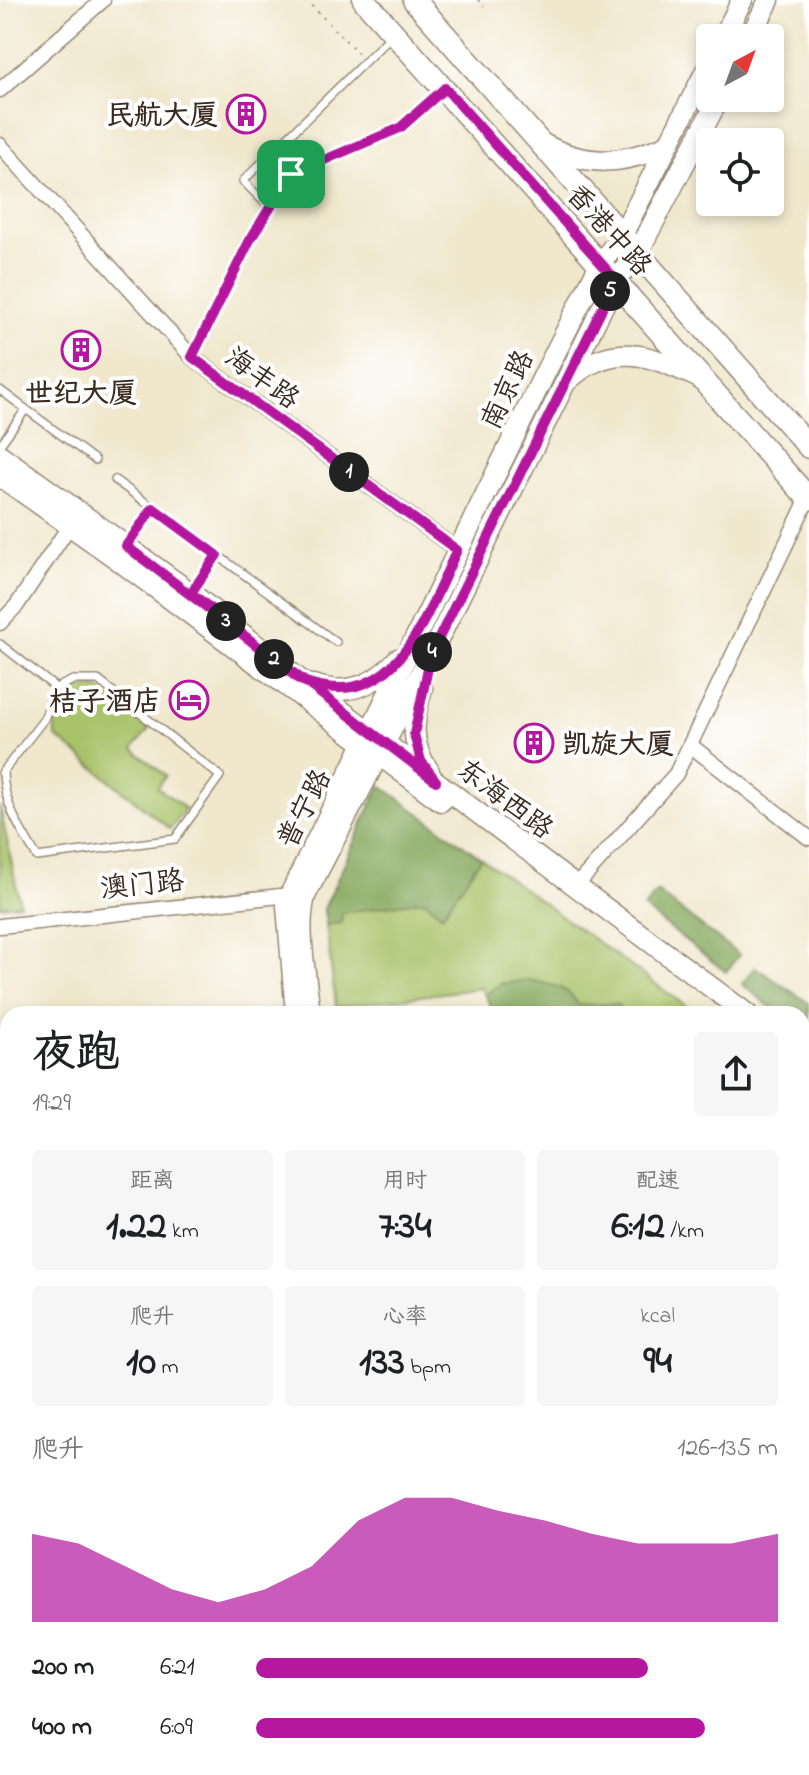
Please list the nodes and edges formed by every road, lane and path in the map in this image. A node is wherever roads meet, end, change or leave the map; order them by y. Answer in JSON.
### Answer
{"nodes":[{"id":1,"x":103,"y":0,"type":"edge"},
{"id":2,"x":306,"y":0,"type":"edge"},
{"id":3,"x":364,"y":0,"type":"edge"},
{"id":4,"x":414,"y":0,"type":"edge"},
{"id":5,"x":478,"y":0,"type":"edge"},
{"id":6,"x":742,"y":0,"type":"edge"},
{"id":7,"x":769,"y":0,"type":"edge"},
{"id":8,"x":484,"y":6,"type":"dead end"},
{"id":9,"x":730,"y":24,"type":"edge"},
{"id":10,"x":757,"y":24,"type":"edge"},
{"id":11,"x":394,"y":32,"type":"junction"},
{"id":12,"x":364,"y":60,"type":"junction"},
{"id":13,"x":445,"y":88,"type":"junction"},
{"id":14,"x":0,"y":90,"type":"edge"},
{"id":15,"x":696,"y":90,"type":"edge"},
{"id":16,"x":712,"y":112,"type":"edge"},
{"id":17,"x":536,"y":141,"type":"junction"},
{"id":18,"x":0,"y":145,"type":"edge"},
{"id":19,"x":668,"y":145,"type":"junction"},
{"id":20,"x":270,"y":208,"type":"junction"},
{"id":21,"x":621,"y":237,"type":"junction"},
{"id":22,"x":637,"y":254,"type":"junction"},
{"id":23,"x":608,"y":272,"type":"junction"},
{"id":24,"x":192,"y":357,"type":"junction"},
{"id":25,"x":701,"y":378,"type":"junction"},
{"id":26,"x":562,"y":385,"type":"junction"},
{"id":27,"x":0,"y":390,"type":"edge"},
{"id":28,"x":26,"y":409,"type":"junction"},
{"id":29,"x":0,"y":445,"type":"edge"},
{"id":30,"x":809,"y":447,"type":"edge"},
{"id":31,"x":0,"y":455,"type":"edge"},
{"id":32,"x":95,"y":460,"type":"dead end"},
{"id":33,"x":0,"y":476,"type":"edge"},
{"id":34,"x":115,"y":480,"type":"dead end"},
{"id":35,"x":809,"y":499,"type":"edge"},
{"id":36,"x":153,"y":508,"type":"junction"},
{"id":37,"x":74,"y":519,"type":"junction"},
{"id":38,"x":126,"y":546,"type":"junction"},
{"id":39,"x":457,"y":550,"type":"junction"},
{"id":40,"x":217,"y":555,"type":"junction"},
{"id":41,"x":191,"y":593,"type":"junction"},
{"id":42,"x":0,"y":623,"type":"edge"},
{"id":43,"x":336,"y":642,"type":"dead end"},
{"id":44,"x":0,"y":644,"type":"edge"},
{"id":45,"x":411,"y":644,"type":"junction"},
{"id":46,"x":431,"y":654,"type":"junction"},
{"id":47,"x":300,"y":680,"type":"junction"},
{"id":48,"x":56,"y":688,"type":"junction"},
{"id":49,"x":375,"y":743,"type":"junction"},
{"id":50,"x":690,"y":745,"type":"junction"},
{"id":51,"x":2,"y":774,"type":"edge"},
{"id":52,"x":436,"y":781,"type":"junction"},
{"id":53,"x":809,"y":838,"type":"edge"},
{"id":54,"x":576,"y":886,"type":"junction"},
{"id":55,"x":298,"y":894,"type":"junction"},
{"id":56,"x":0,"y":926,"type":"edge"},
{"id":57,"x":295,"y":1006,"type":"edge"},
{"id":58,"x":309,"y":1006,"type":"edge"},
{"id":59,"x":715,"y":1006,"type":"edge"},
{"id":60,"x":736,"y":1006,"type":"edge"}],
"edges":[{"from":1,"to":14,"type":"street"},
{"from":2,"to":12,"type":"path"},
{"from":3,"to":11,"type":"main road","name":"香港中路"},
{"from":4,"to":17,"type":"main road","name":"香港中路"},
{"from":5,"to":8,"type":"path"},
{"from":6,"to":9,"type":"main road"},
{"from":7,"to":10,"type":"main road"},
{"from":11,"to":12,"type":"lane"},
{"from":11,"to":13,"type":"main road","name":"香港中路"},
{"from":12,"to":20,"type":"lane"},
{"from":13,"to":20,"type":"lane"},
{"from":13,"to":23,"type":"main road","name":"香港中路"},
{"from":15,"to":19,"type":"main road","name":"南京路"},
{"from":16,"to":22,"type":"main road","name":"南京路"},
{"from":17,"to":19,"type":"main road"},
{"from":17,"to":21,"type":"main road","name":"香港中路"},
{"from":18,"to":24,"type":"street","name":"海丰路"},
{"from":19,"to":21,"type":"main road","name":"南京路"},
{"from":20,"to":24,"type":"lane"},
{"from":21,"to":22,"type":"main road","name":"香港中路"},
{"from":21,"to":23,"type":"main road","name":"南京路"},
{"from":22,"to":23,"type":"main road","name":"南京路"},
{"from":22,"to":30,"type":"main road","name":"香港中路"},
{"from":23,"to":25,"type":"main road","name":"香港中路"},
{"from":23,"to":26,"type":"main road","name":"南京路"},
{"from":23,"to":39,"type":"main road","name":"南京路"},
{"from":24,"to":39,"type":"street","name":"海丰路"},
{"from":25,"to":26,"type":"main road"},
{"from":25,"to":35,"type":"main road","name":"香港中路"},
{"from":26,"to":46,"type":"main road","name":"南京路"},
{"from":27,"to":28,"type":"lane"},
{"from":28,"to":29,"type":"lane"},
{"from":28,"to":32,"type":"lane"},
{"from":31,"to":37,"type":"main road","name":"东海西路"},
{"from":33,"to":37,"type":"main road","name":"东海西路"},
{"from":34,"to":36,"type":"lane"},
{"from":35,"to":50,"type":"street"},
{"from":36,"to":38,"type":"lane"},
{"from":36,"to":40,"type":"lane"},
{"from":37,"to":38,"type":"main road","name":"东海西路"},
{"from":37,"to":42,"type":"street"},
{"from":37,"to":49,"type":"main road","name":"东海西路"},
{"from":38,"to":41,"type":"main road","name":"东海西路"},
{"from":39,"to":45,"type":"main road","name":"南京路"},
{"from":40,"to":41,"type":"lane"},
{"from":40,"to":43,"type":"lane"},
{"from":41,"to":47,"type":"main road","name":"东海西路"},
{"from":44,"to":48,"type":"lane"},
{"from":45,"to":47,"type":"main road"},
{"from":45,"to":49,"type":"main road","name":"南京路"},
{"from":46,"to":49,"type":"main road","name":"南京路"},
{"from":46,"to":52,"type":"main road"},
{"from":47,"to":49,"type":"main road","name":"东海西路"},
{"from":48,"to":51,"type":"lane"},
{"from":48,"to":51,"type":"lane"},
{"from":49,"to":52,"type":"main road","name":"东海西路"},
{"from":49,"to":55,"type":"main road","name":"普宁路"},
{"from":49,"to":59,"type":"main road","name":"东海西路"},
{"from":50,"to":53,"type":"street"},
{"from":50,"to":54,"type":"street"},
{"from":52,"to":54,"type":"main road","name":"东海西路"},
{"from":54,"to":60,"type":"main road","name":"东海西路"},
{"from":55,"to":56,"type":"street","name":"澳门路"},
{"from":55,"to":57,"type":"main road"},
{"from":55,"to":58,"type":"main road"}]}
